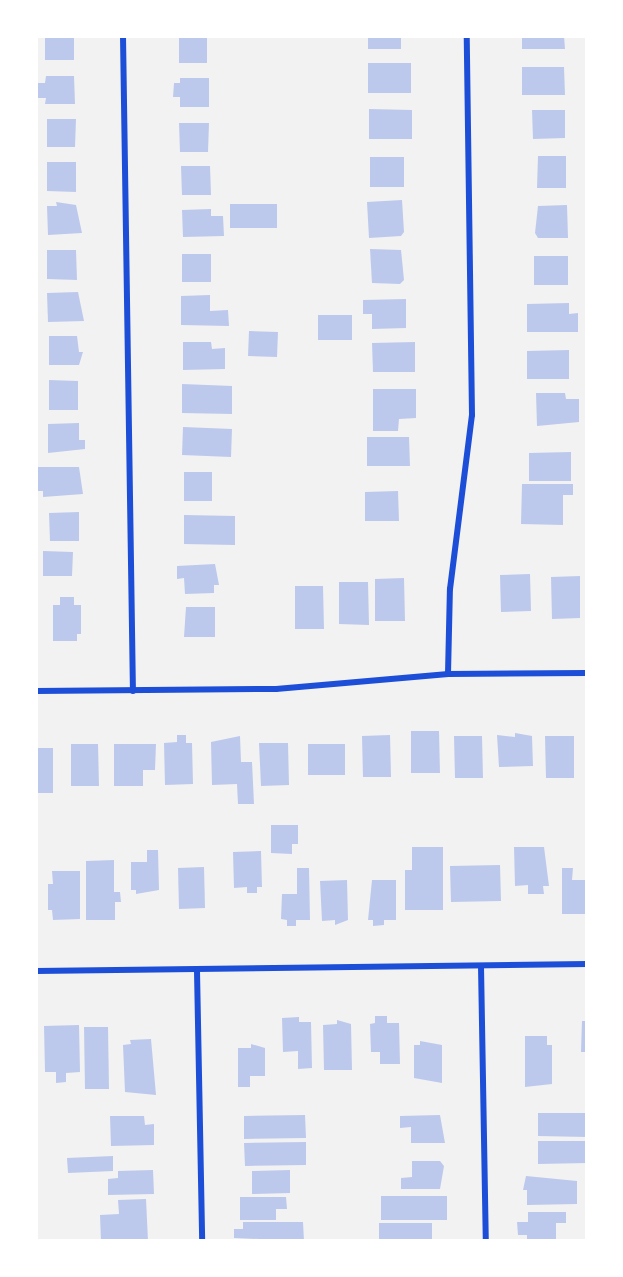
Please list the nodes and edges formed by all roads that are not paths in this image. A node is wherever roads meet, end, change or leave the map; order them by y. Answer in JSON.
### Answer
{"nodes":[{"id":1,"x":123,"y":36,"type":"edge"},
{"id":2,"x":467,"y":36,"type":"edge"},
{"id":3,"x":587,"y":673,"type":"edge"},
{"id":4,"x":448,"y":674,"type":"junction"},
{"id":5,"x":36,"y":691,"type":"edge"},
{"id":6,"x":133,"y":691,"type":"junction"},
{"id":7,"x":587,"y":964,"type":"edge"},
{"id":8,"x":481,"y":966,"type":"junction"},
{"id":9,"x":36,"y":971,"type":"edge"},
{"id":10,"x":197,"y":971,"type":"junction"},
{"id":11,"x":202,"y":1241,"type":"edge"},
{"id":12,"x":486,"y":1241,"type":"edge"}],
"edges":[{"from":1,"to":6,"type":"street"},
{"from":2,"to":4,"type":"street"},
{"from":3,"to":4,"type":"street"},
{"from":4,"to":6,"type":"street"},
{"from":5,"to":6,"type":"street"},
{"from":7,"to":8,"type":"street"},
{"from":8,"to":10,"type":"street"},
{"from":8,"to":12,"type":"street"},
{"from":9,"to":10,"type":"street"},
{"from":10,"to":11,"type":"street"}]}
